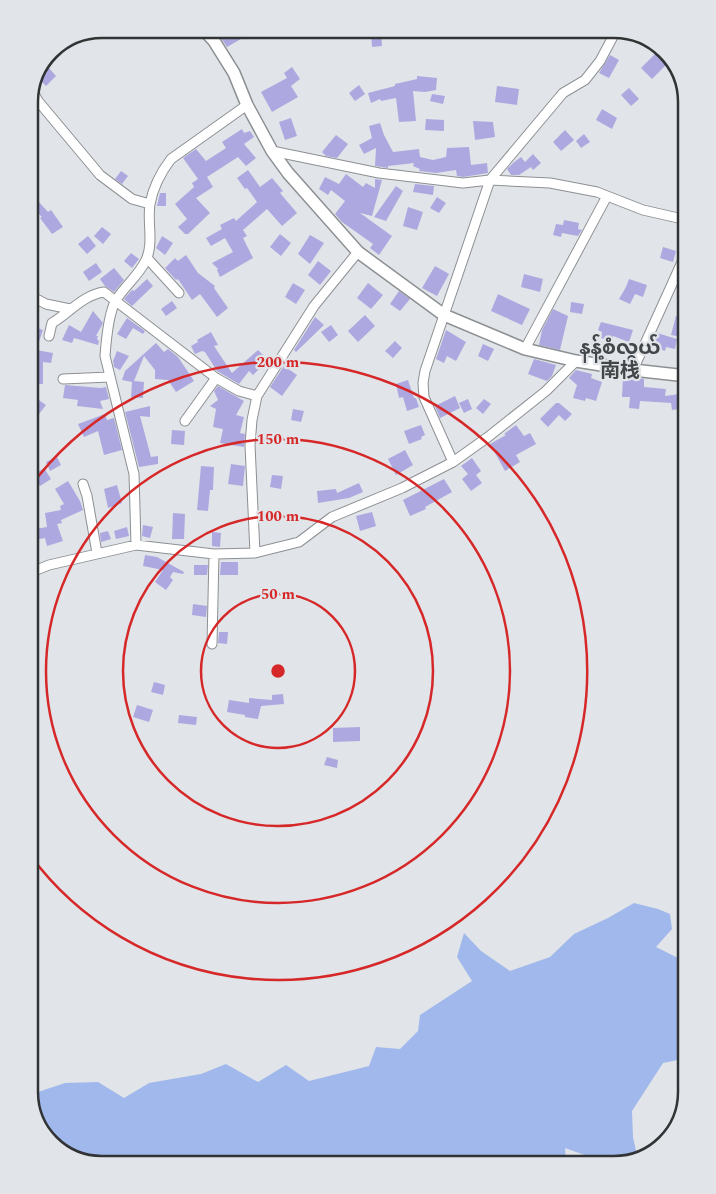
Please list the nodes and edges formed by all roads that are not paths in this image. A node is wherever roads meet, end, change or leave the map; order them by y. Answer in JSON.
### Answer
{"nodes":[{"id":1,"x":211,"y":38,"type":"edge"},
{"id":2,"x":612,"y":38,"type":"edge"},
{"id":3,"x":38,"y":101,"type":"edge"},
{"id":4,"x":247,"y":106,"type":"junction"},
{"id":5,"x":272,"y":151,"type":"junction"},
{"id":6,"x":490,"y":180,"type":"junction"},
{"id":7,"x":607,"y":196,"type":"junction"},
{"id":8,"x":150,"y":204,"type":"junction"},
{"id":9,"x":678,"y":218,"type":"edge"},
{"id":10,"x":358,"y":252,"type":"junction"},
{"id":11,"x":146,"y":258,"type":"junction"},
{"id":12,"x":678,"y":271,"type":"edge"},
{"id":13,"x":180,"y":293,"type":"dead end"},
{"id":14,"x":38,"y":299,"type":"edge"},
{"id":15,"x":115,"y":302,"type":"junction"},
{"id":16,"x":70,"y":309,"type":"junction"},
{"id":17,"x":444,"y":315,"type":"junction"},
{"id":18,"x":48,"y":336,"type":"dead end"},
{"id":19,"x":525,"y":349,"type":"junction"},
{"id":20,"x":576,"y":361,"type":"junction"},
{"id":21,"x":633,"y":370,"type":"junction"},
{"id":22,"x":678,"y":375,"type":"edge"},
{"id":23,"x":110,"y":377,"type":"junction"},
{"id":24,"x":216,"y":378,"type":"junction"},
{"id":25,"x":63,"y":379,"type":"dead end"},
{"id":26,"x":258,"y":396,"type":"junction"},
{"id":27,"x":185,"y":421,"type":"dead end"},
{"id":28,"x":453,"y":462,"type":"junction"},
{"id":29,"x":83,"y":484,"type":"dead end"},
{"id":30,"x":136,"y":545,"type":"junction"},
{"id":31,"x":97,"y":554,"type":"junction"},
{"id":32,"x":214,"y":554,"type":"junction"},
{"id":33,"x":255,"y":554,"type":"junction"},
{"id":34,"x":38,"y":569,"type":"edge"},
{"id":35,"x":212,"y":644,"type":"dead end"}],
"edges":[{"from":1,"to":4,"type":"street"},
{"from":2,"to":6,"type":"street"},
{"from":3,"to":8,"type":"street"},
{"from":4,"to":5,"type":"street"},
{"from":4,"to":8,"type":"street"},
{"from":5,"to":6,"type":"street"},
{"from":5,"to":10,"type":"street"},
{"from":6,"to":7,"type":"street"},
{"from":6,"to":17,"type":"street"},
{"from":7,"to":9,"type":"street"},
{"from":7,"to":19,"type":"street"},
{"from":8,"to":11,"type":"street"},
{"from":10,"to":17,"type":"street"},
{"from":10,"to":26,"type":"street"},
{"from":11,"to":13,"type":"street"},
{"from":11,"to":15,"type":"street"},
{"from":12,"to":21,"type":"street"},
{"from":14,"to":16,"type":"street"},
{"from":15,"to":16,"type":"street"},
{"from":15,"to":23,"type":"street"},
{"from":15,"to":24,"type":"street"},
{"from":16,"to":18,"type":"street"},
{"from":17,"to":19,"type":"street"},
{"from":17,"to":28,"type":"street"},
{"from":19,"to":20,"type":"street"},
{"from":20,"to":21,"type":"street"},
{"from":20,"to":28,"type":"street"},
{"from":21,"to":22,"type":"street"},
{"from":23,"to":25,"type":"street"},
{"from":23,"to":30,"type":"street"},
{"from":24,"to":26,"type":"street"},
{"from":24,"to":27,"type":"street"},
{"from":26,"to":33,"type":"street"},
{"from":28,"to":33,"type":"street"},
{"from":29,"to":31,"type":"street"},
{"from":30,"to":31,"type":"street"},
{"from":30,"to":32,"type":"street"},
{"from":31,"to":34,"type":"street"},
{"from":32,"to":33,"type":"street"},
{"from":32,"to":35,"type":"street"}]}
